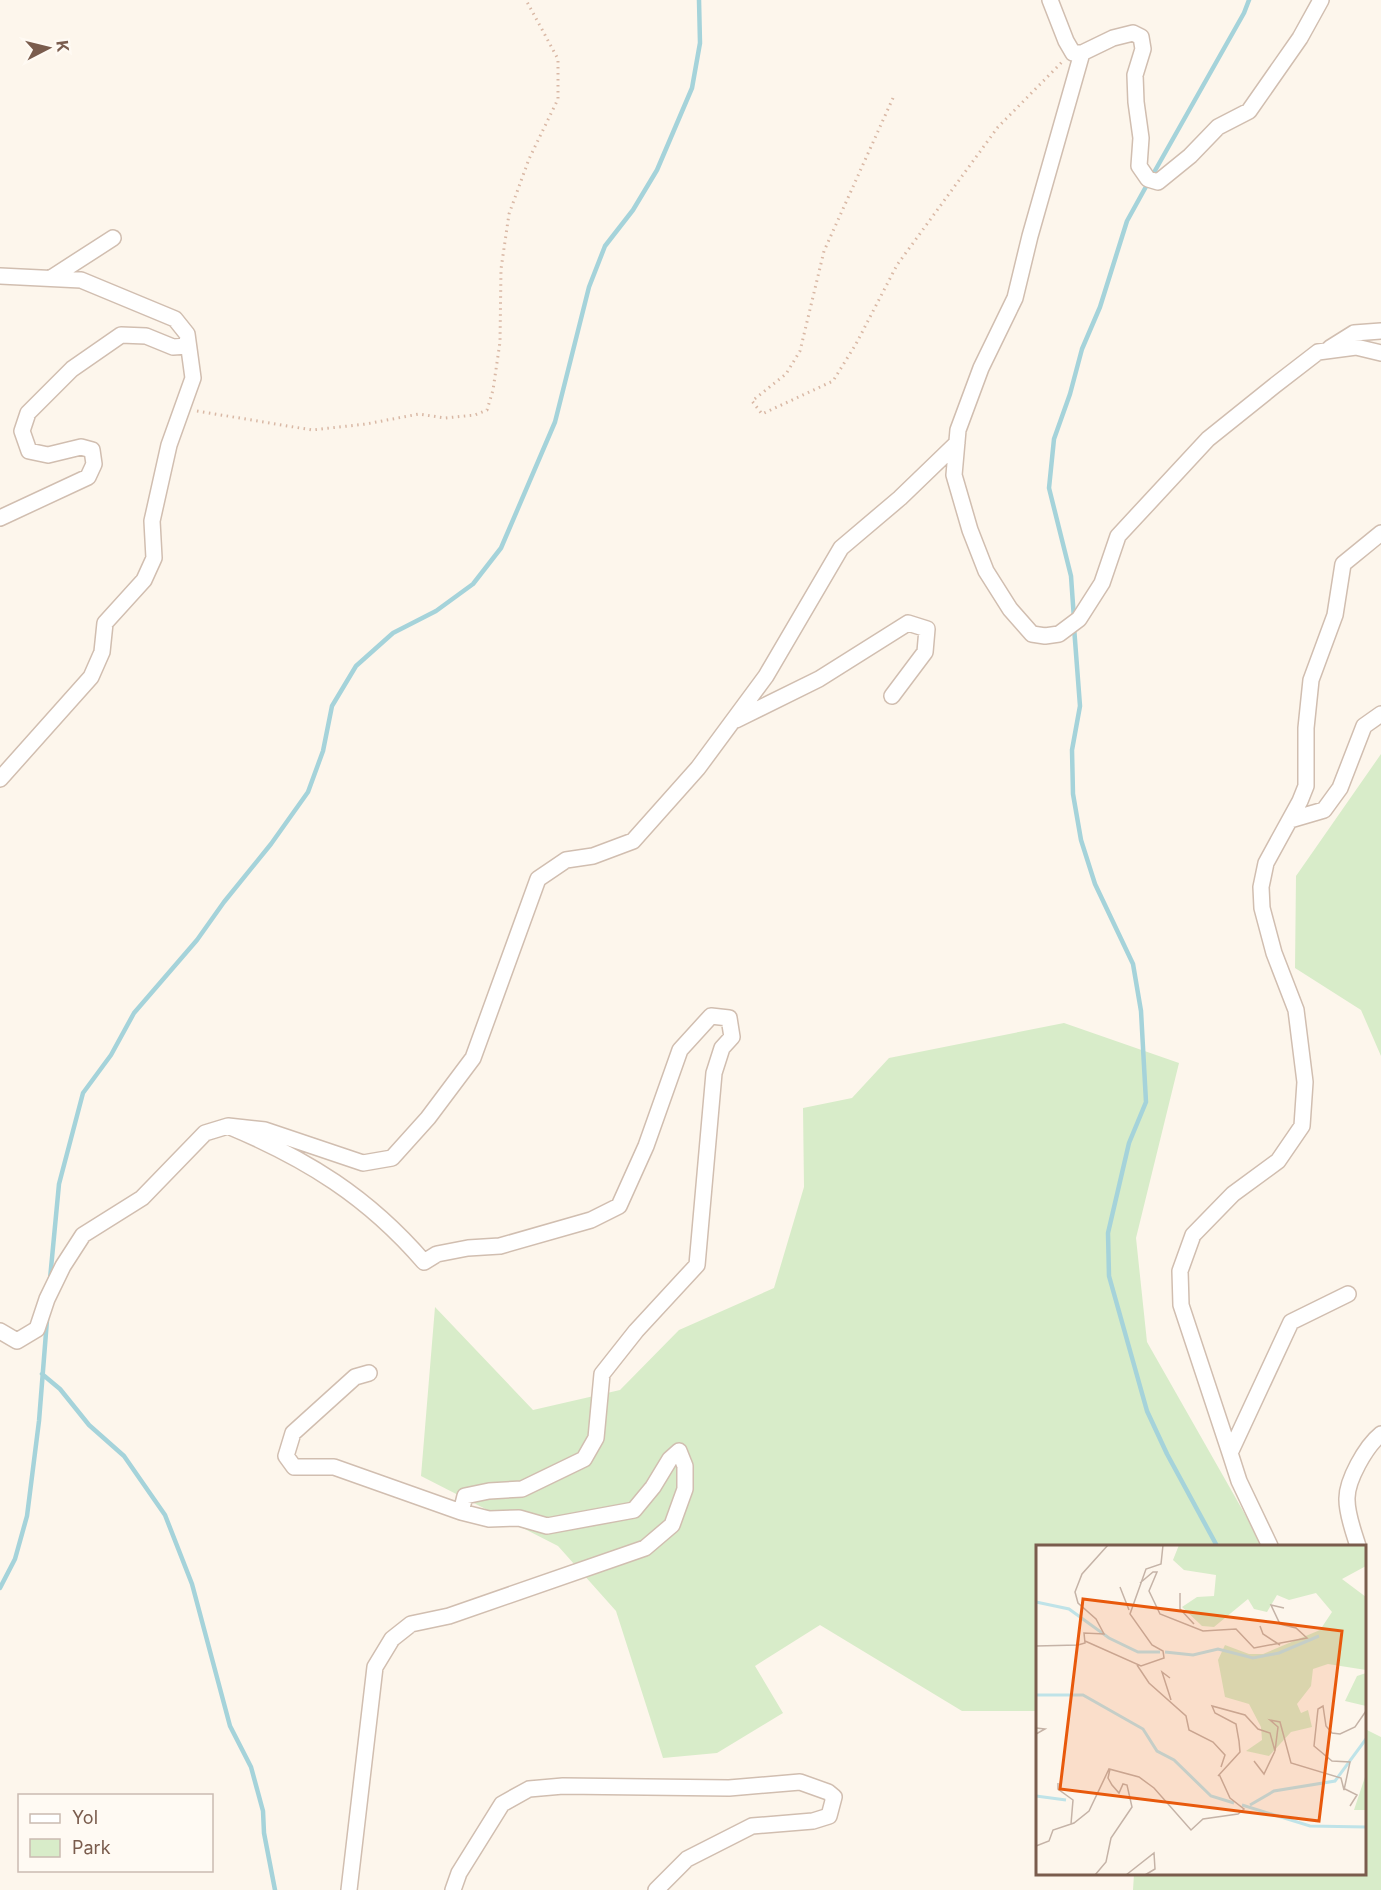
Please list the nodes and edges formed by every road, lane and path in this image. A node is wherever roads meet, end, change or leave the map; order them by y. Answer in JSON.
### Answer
{"nodes":[{"id":1,"x":526,"y":0,"type":"edge"},
{"id":2,"x":1050,"y":0,"type":"edge"},
{"id":3,"x":1321,"y":0,"type":"edge"},
{"id":4,"x":1077,"y":53,"type":"junction"},
{"id":5,"x":893,"y":98,"type":"dead end"},
{"id":6,"x":113,"y":238,"type":"dead end"},
{"id":7,"x":0,"y":276,"type":"edge"},
{"id":8,"x":51,"y":278,"type":"junction"},
{"id":9,"x":1381,"y":331,"type":"edge"},
{"id":10,"x":189,"y":346,"type":"junction"},
{"id":11,"x":1325,"y":351,"type":"junction"},
{"id":12,"x":1381,"y":353,"type":"edge"},
{"id":13,"x":182,"y":408,"type":"junction"},
{"id":14,"x":957,"y":443,"type":"junction"},
{"id":15,"x":0,"y":518,"type":"edge"},
{"id":16,"x":1381,"y":533,"type":"edge"},
{"id":17,"x":892,"y":696,"type":"dead end"},
{"id":18,"x":1381,"y":714,"type":"edge"},
{"id":19,"x":733,"y":721,"type":"junction"},
{"id":20,"x":0,"y":779,"type":"edge"},
{"id":21,"x":1290,"y":820,"type":"junction"},
{"id":22,"x":228,"y":1126,"type":"junction"},
{"id":23,"x":1348,"y":1294,"type":"dead end"},
{"id":24,"x":0,"y":1331,"type":"edge"},
{"id":25,"x":369,"y":1373,"type":"dead end"},
{"id":26,"x":1381,"y":1434,"type":"edge"},
{"id":27,"x":1230,"y":1453,"type":"junction"},
{"id":28,"x":461,"y":1512,"type":"junction"},
{"id":29,"x":1270,"y":1545,"type":"edge"},
{"id":30,"x":1359,"y":1545,"type":"edge"},
{"id":31,"x":349,"y":1890,"type":"edge"},
{"id":32,"x":453,"y":1890,"type":"edge"},
{"id":33,"x":656,"y":1890,"type":"edge"}],
"edges":[{"from":1,"to":13,"type":"path"},
{"from":2,"to":4,"type":"street"},
{"from":3,"to":4,"type":"street"},
{"from":4,"to":5,"type":"path"},
{"from":4,"to":14,"type":"street"},
{"from":6,"to":8,"type":"street"},
{"from":7,"to":8,"type":"street"},
{"from":8,"to":10,"type":"street"},
{"from":9,"to":11,"type":"street"},
{"from":10,"to":13,"type":"street"},
{"from":10,"to":15,"type":"street"},
{"from":11,"to":12,"type":"street"},
{"from":11,"to":14,"type":"street"},
{"from":13,"to":20,"type":"street"},
{"from":14,"to":19,"type":"street"},
{"from":16,"to":21,"type":"street"},
{"from":17,"to":19,"type":"street"},
{"from":18,"to":21,"type":"street"},
{"from":19,"to":22,"type":"street"},
{"from":21,"to":27,"type":"street"},
{"from":22,"to":24,"type":"street"},
{"from":22,"to":28,"type":"street"},
{"from":23,"to":27,"type":"street"},
{"from":25,"to":28,"type":"street"},
{"from":26,"to":30,"type":"street"},
{"from":27,"to":29,"type":"street"},
{"from":28,"to":31,"type":"street"},
{"from":32,"to":33,"type":"street"}]}
